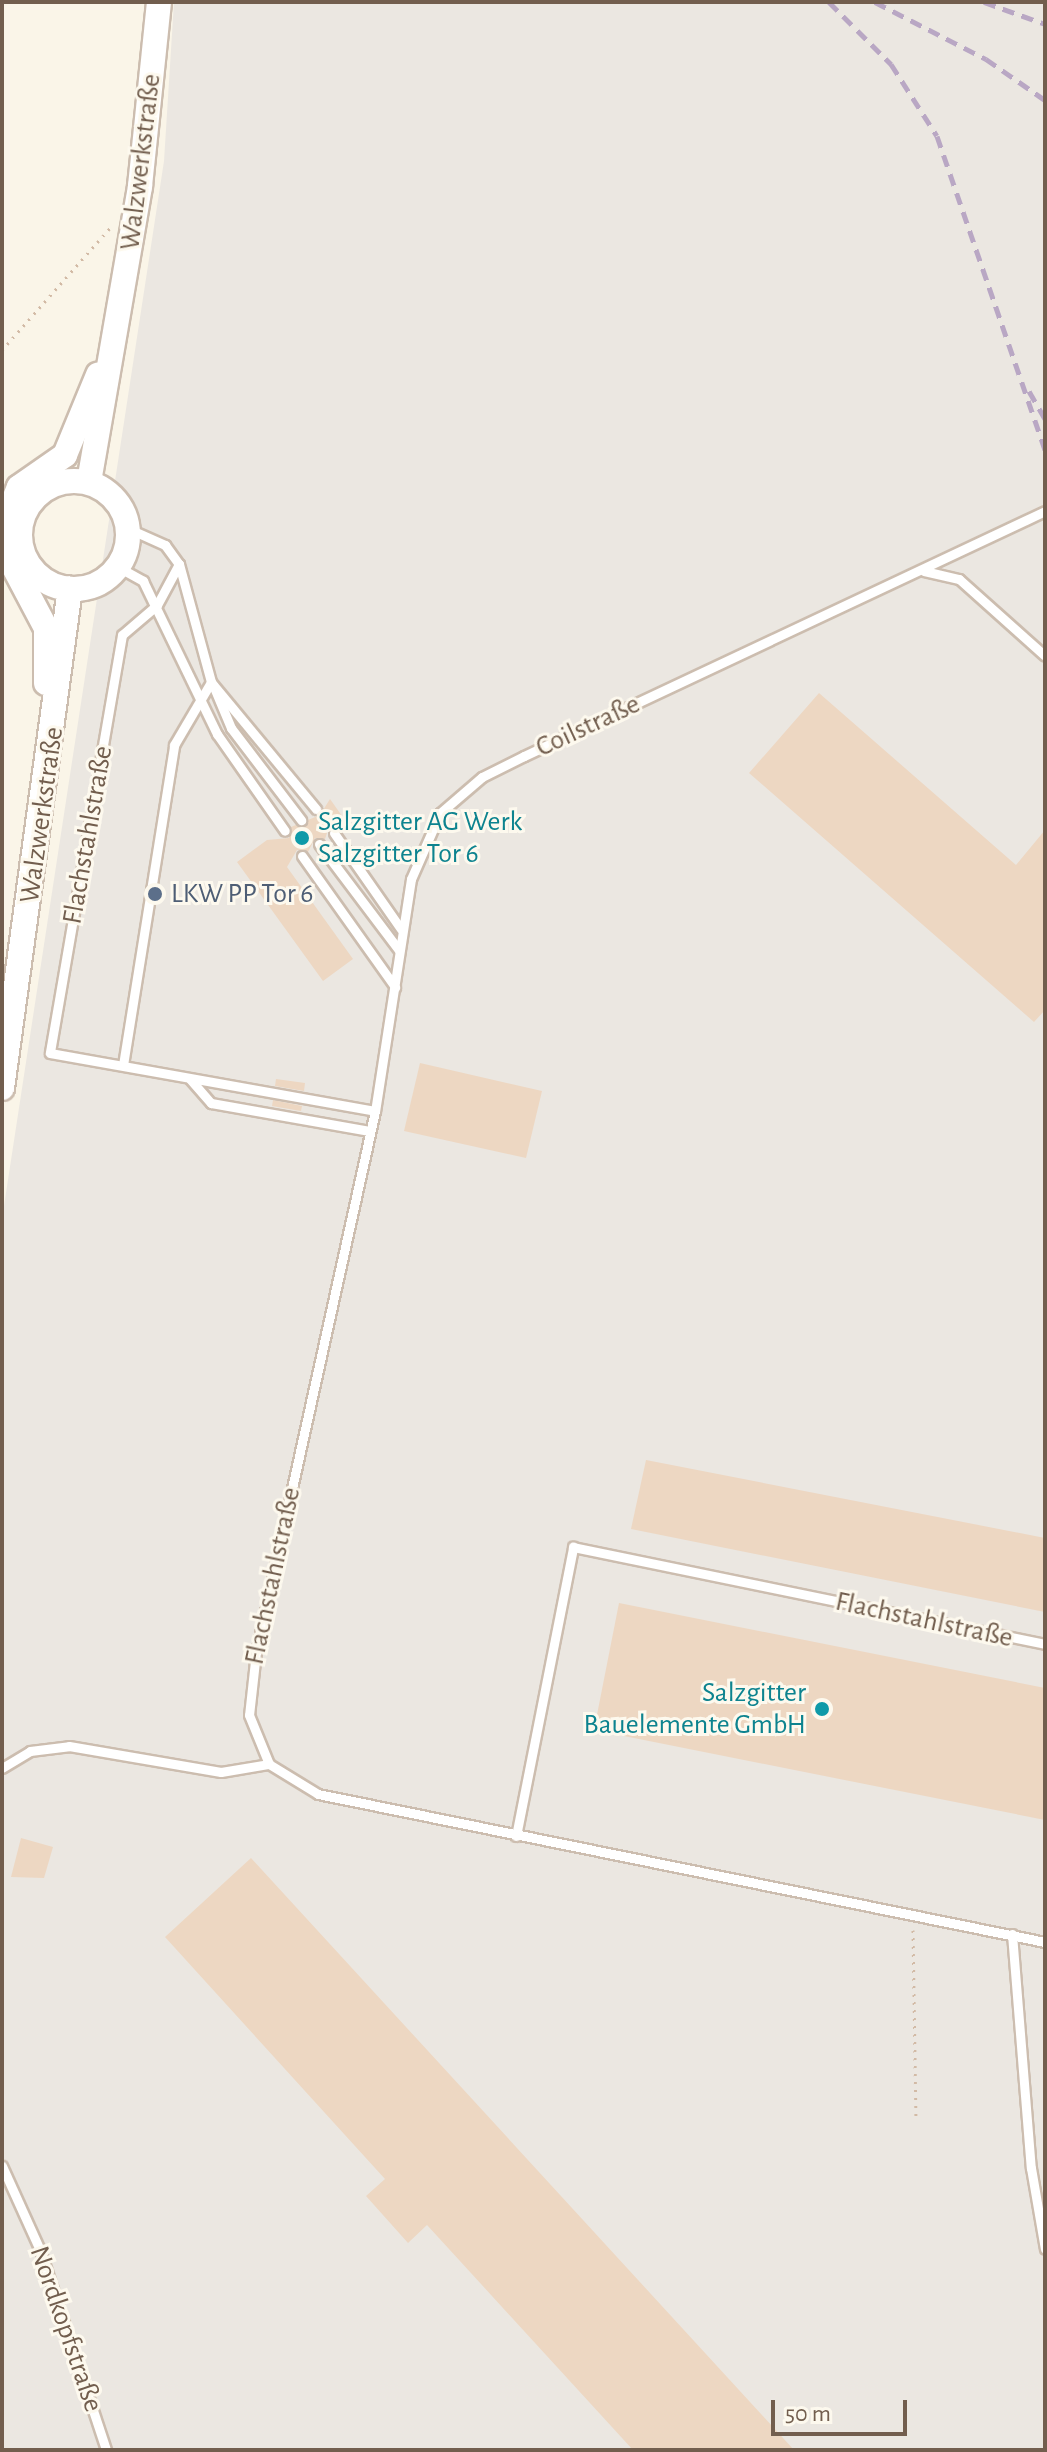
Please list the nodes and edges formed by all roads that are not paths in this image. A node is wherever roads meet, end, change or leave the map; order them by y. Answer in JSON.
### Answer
{"nodes":[{"id":1,"x":159,"y":2,"type":"edge"},
{"id":2,"x":118,"y":320,"type":"junction"},
{"id":3,"x":89,"y":482,"type":"junction"},
{"id":4,"x":1045,"y":511,"type":"edge"},
{"id":5,"x":127,"y":528,"type":"junction"},
{"id":6,"x":2,"y":529,"type":"edge"},
{"id":7,"x":2,"y":545,"type":"edge"},
{"id":8,"x":179,"y":564,"type":"junction"},
{"id":9,"x":118,"y":567,"type":"junction"},
{"id":10,"x":909,"y":575,"type":"junction"},
{"id":11,"x":70,"y":589,"type":"junction"},
{"id":12,"x":157,"y":605,"type":"junction"},
{"id":13,"x":1045,"y":656,"type":"edge"},
{"id":14,"x":211,"y":682,"type":"junction"},
{"id":15,"x":198,"y":699,"type":"junction"},
{"id":16,"x":46,"y":797,"type":"junction"},
{"id":17,"x":316,"y":809,"type":"dead end"},
{"id":18,"x":301,"y":820,"type":"dead end"},
{"id":19,"x":285,"y":831,"type":"dead end"},
{"id":20,"x":334,"y":833,"type":"dead end"},
{"id":21,"x":319,"y":844,"type":"dead end"},
{"id":22,"x":302,"y":856,"type":"dead end"},
{"id":23,"x":401,"y":929,"type":"junction"},
{"id":24,"x":399,"y":950,"type":"junction"},
{"id":25,"x":395,"y":987,"type":"junction"},
{"id":26,"x":123,"y":1065,"type":"junction"},
{"id":27,"x":190,"y":1079,"type":"junction"},
{"id":28,"x":2,"y":1088,"type":"edge"},
{"id":29,"x":375,"y":1111,"type":"junction"},
{"id":30,"x":370,"y":1131,"type":"junction"},
{"id":31,"x":1045,"y":1644,"type":"edge"},
{"id":32,"x":269,"y":1764,"type":"junction"},
{"id":33,"x":2,"y":1768,"type":"edge"},
{"id":34,"x":516,"y":1836,"type":"junction"},
{"id":35,"x":1012,"y":1934,"type":"junction"},
{"id":36,"x":1045,"y":1942,"type":"edge"},
{"id":37,"x":2,"y":2166,"type":"edge"},
{"id":38,"x":1045,"y":2249,"type":"edge"},
{"id":39,"x":106,"y":2450,"type":"edge"}],
"edges":[{"from":1,"to":2,"type":"street","name":"Walzwerkstraße"},
{"from":2,"to":3,"type":"street"},
{"from":2,"to":6,"type":"street"},
{"from":3,"to":5,"type":"street"},
{"from":3,"to":11,"type":"street"},
{"from":4,"to":10,"type":"lane","name":"Coilstraße"},
{"from":5,"to":8,"type":"lane"},
{"from":5,"to":9,"type":"street"},
{"from":7,"to":16,"type":"street"},
{"from":8,"to":12,"type":"lane","name":"Flachstahlstraße"},
{"from":8,"to":14,"type":"lane"},
{"from":9,"to":11,"type":"street"},
{"from":9,"to":12,"type":"lane"},
{"from":10,"to":13,"type":"lane","name":"Coilstraße"},
{"from":10,"to":23,"type":"lane","name":"Coilstraße"},
{"from":11,"to":16,"type":"street","name":"Walzwerkstraße"},
{"from":12,"to":15,"type":"lane"},
{"from":12,"to":26,"type":"lane","name":"Flachstahlstraße"},
{"from":14,"to":15,"type":"lane"},
{"from":14,"to":17,"type":"lane"},
{"from":14,"to":18,"type":"lane"},
{"from":15,"to":19,"type":"lane"},
{"from":15,"to":26,"type":"lane"},
{"from":16,"to":28,"type":"street","name":"Walzwerkstraße"},
{"from":20,"to":23,"type":"lane"},
{"from":21,"to":24,"type":"lane"},
{"from":22,"to":25,"type":"lane"},
{"from":23,"to":24,"type":"lane","name":"Coilstraße"},
{"from":24,"to":25,"type":"lane","name":"Coilstraße"},
{"from":25,"to":29,"type":"lane","name":"Flachstahlstraße"},
{"from":26,"to":27,"type":"lane","name":"Flachstahlstraße"},
{"from":27,"to":29,"type":"lane","name":"Flachstahlstraße"},
{"from":27,"to":30,"type":"lane","name":"Flachstahlstraße"},
{"from":29,"to":30,"type":"lane","name":"Flachstahlstraße"},
{"from":30,"to":32,"type":"lane","name":"Flachstahlstraße"},
{"from":31,"to":34,"type":"lane","name":"Flachstahlstraße"},
{"from":32,"to":33,"type":"lane"},
{"from":32,"to":34,"type":"lane"},
{"from":34,"to":35,"type":"lane"},
{"from":35,"to":36,"type":"lane"},
{"from":35,"to":38,"type":"lane"},
{"from":37,"to":39,"type":"lane","name":"Nordkopfstraße"}]}
